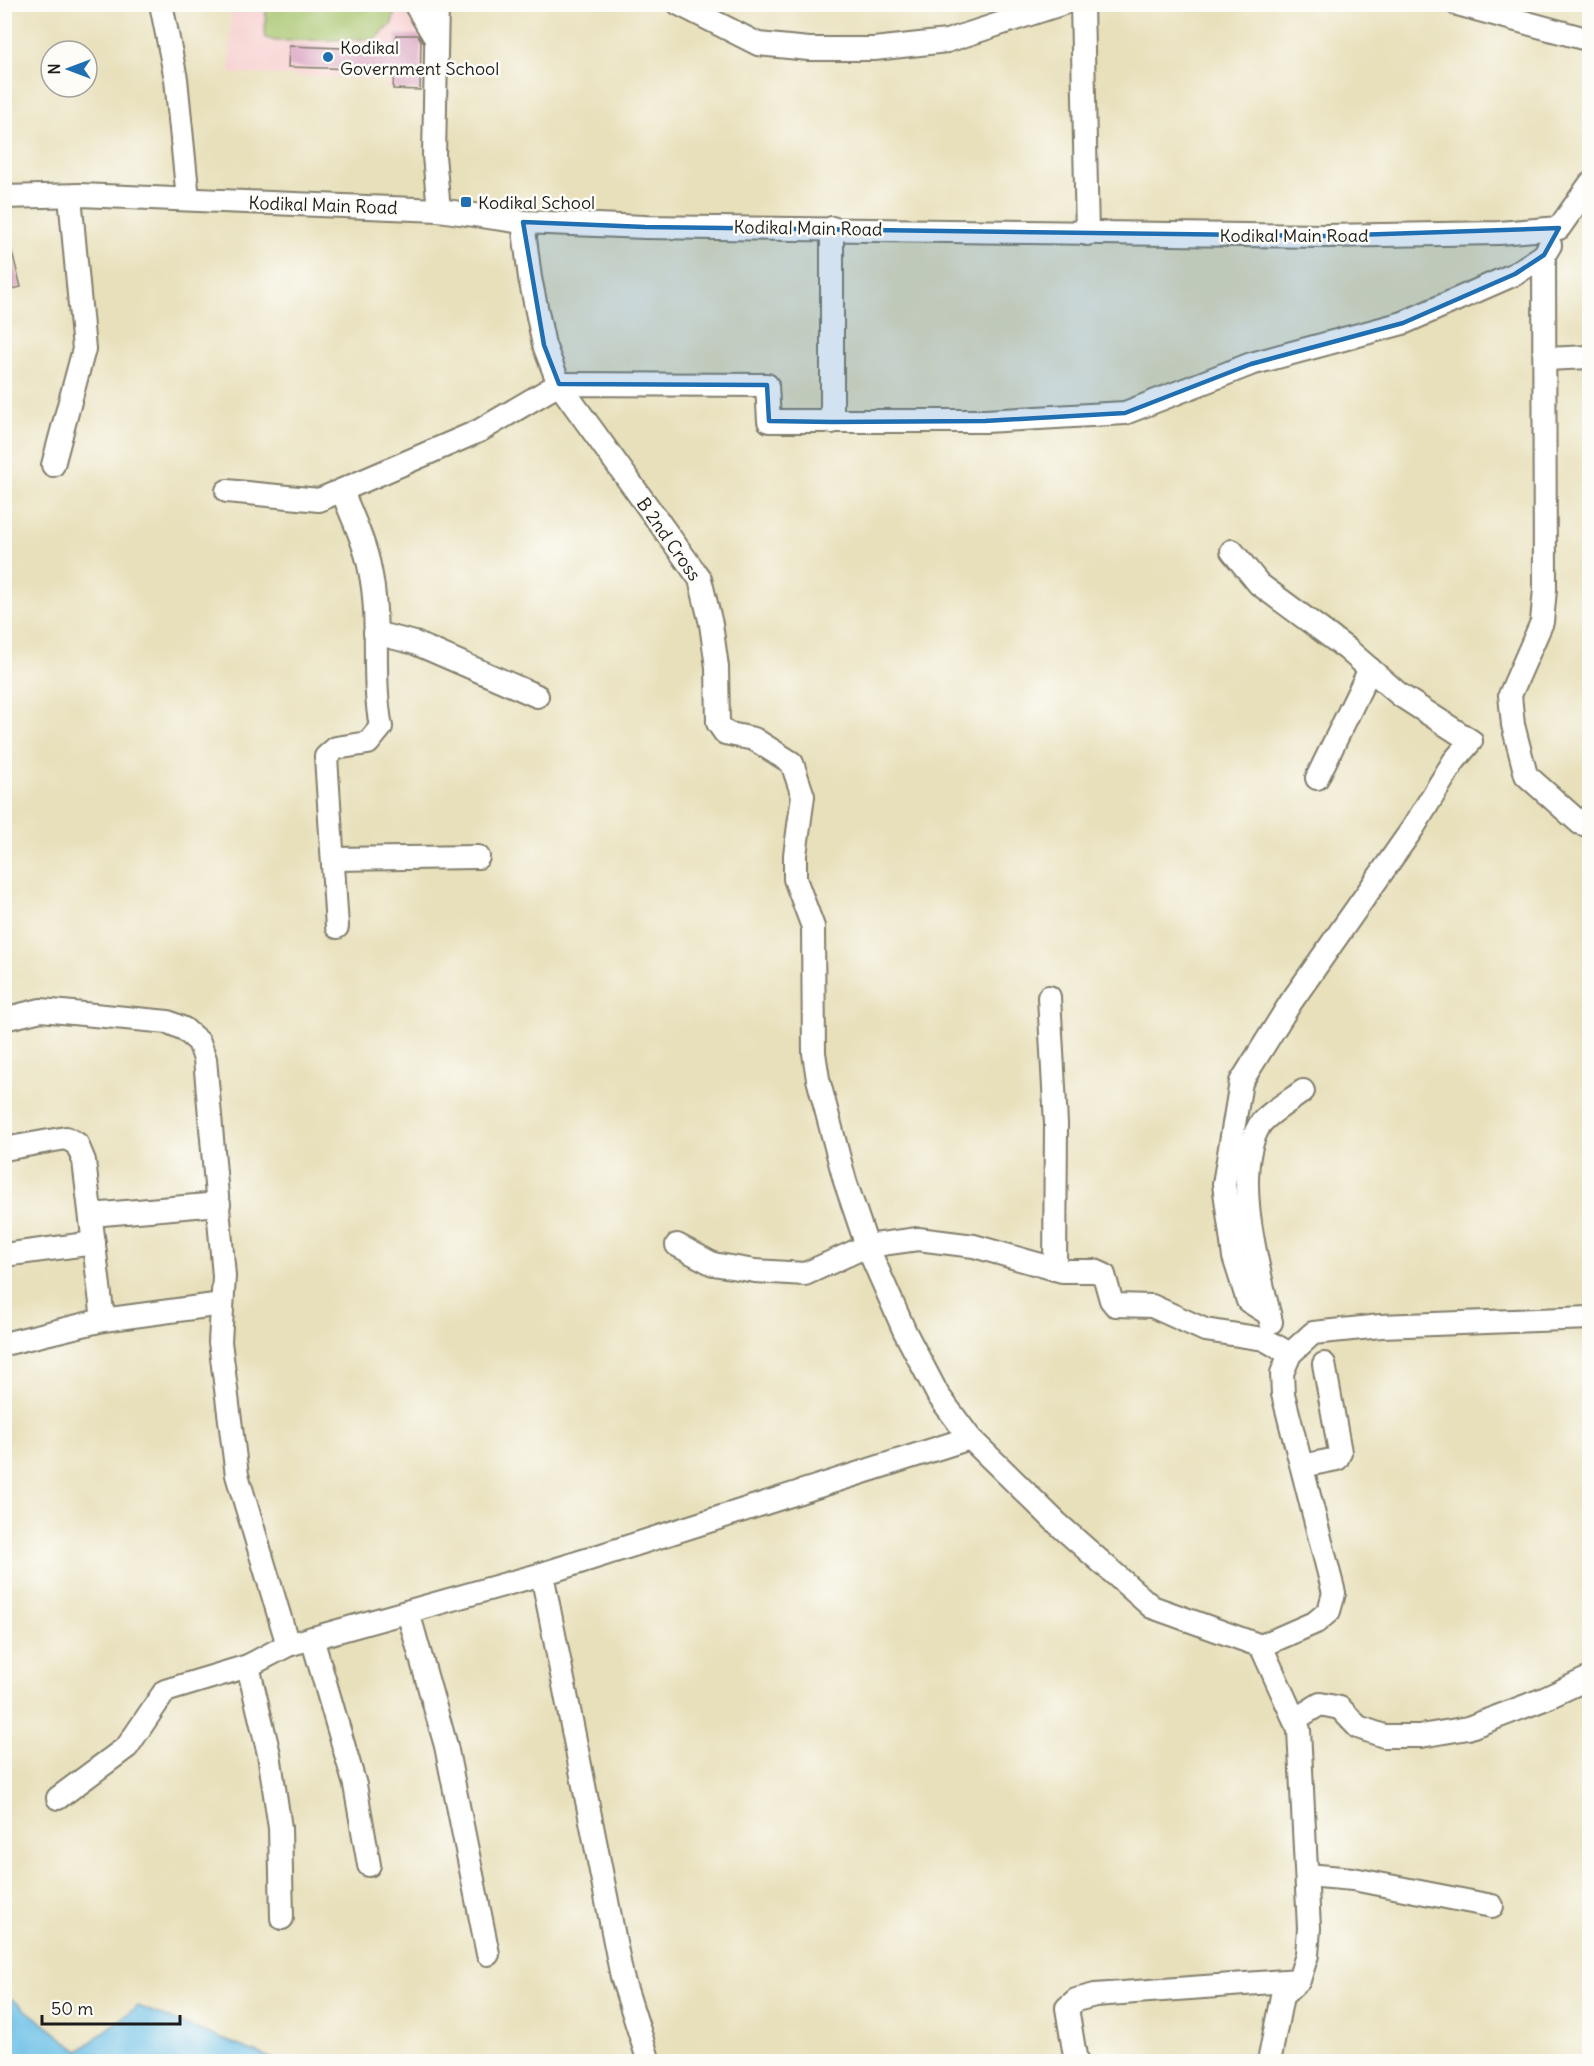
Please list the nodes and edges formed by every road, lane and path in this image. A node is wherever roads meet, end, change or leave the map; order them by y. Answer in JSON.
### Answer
{"nodes":[{"id":1,"x":162,"y":4,"type":"edge"},
{"id":2,"x":415,"y":4,"type":"edge"},
{"id":3,"x":437,"y":4,"type":"edge"},
{"id":4,"x":679,"y":4,"type":"edge"},
{"id":5,"x":1061,"y":4,"type":"edge"},
{"id":6,"x":1082,"y":4,"type":"edge"},
{"id":7,"x":1457,"y":4,"type":"edge"},
{"id":8,"x":436,"y":40,"type":"junction"},
{"id":9,"x":1590,"y":40,"type":"edge"},
{"id":10,"x":1590,"y":184,"type":"edge"},
{"id":11,"x":70,"y":196,"type":"junction"},
{"id":12,"x":4,"y":197,"type":"edge"},
{"id":13,"x":188,"y":199,"type":"junction"},
{"id":14,"x":439,"y":210,"type":"junction"},
{"id":15,"x":523,"y":222,"type":"junction"},
{"id":16,"x":832,"y":228,"type":"junction"},
{"id":17,"x":1559,"y":228,"type":"junction"},
{"id":18,"x":1087,"y":234,"type":"junction"},
{"id":19,"x":1544,"y":255,"type":"junction"},
{"id":20,"x":1590,"y":357,"type":"edge"},
{"id":21,"x":1545,"y":359,"type":"junction"},
{"id":22,"x":559,"y":384,"type":"junction"},
{"id":23,"x":832,"y":422,"type":"junction"},
{"id":24,"x":54,"y":465,"type":"dead end"},
{"id":25,"x":227,"y":491,"type":"dead end"},
{"id":26,"x":342,"y":491,"type":"junction"},
{"id":27,"x":1232,"y":551,"type":"dead end"},
{"id":28,"x":375,"y":633,"type":"junction"},
{"id":29,"x":1370,"y":669,"type":"junction"},
{"id":30,"x":537,"y":696,"type":"dead end"},
{"id":31,"x":1317,"y":778,"type":"dead end"},
{"id":32,"x":1590,"y":826,"type":"edge"},
{"id":33,"x":478,"y":856,"type":"dead end"},
{"id":34,"x":333,"y":859,"type":"junction"},
{"id":35,"x":338,"y":927,"type":"dead end"},
{"id":36,"x":1048,"y":997,"type":"dead end"},
{"id":37,"x":4,"y":1019,"type":"edge"},
{"id":38,"x":1303,"y":1091,"type":"dead end"},
{"id":39,"x":4,"y":1149,"type":"edge"},
{"id":40,"x":219,"y":1204,"type":"junction"},
{"id":41,"x":91,"y":1215,"type":"junction"},
{"id":42,"x":94,"y":1243,"type":"junction"},
{"id":43,"x":677,"y":1245,"type":"dead end"},
{"id":44,"x":867,"y":1246,"type":"junction"},
{"id":45,"x":4,"y":1255,"type":"edge"},
{"id":46,"x":1055,"y":1269,"type":"junction"},
{"id":47,"x":222,"y":1304,"type":"junction"},
{"id":48,"x":1269,"y":1314,"type":"junction"},
{"id":49,"x":1590,"y":1318,"type":"edge"},
{"id":50,"x":103,"y":1320,"type":"junction"},
{"id":51,"x":4,"y":1344,"type":"edge"},
{"id":52,"x":1283,"y":1350,"type":"junction"},
{"id":53,"x":1324,"y":1364,"type":"dead end"},
{"id":54,"x":970,"y":1438,"type":"junction"},
{"id":55,"x":1302,"y":1466,"type":"junction"},
{"id":56,"x":542,"y":1574,"type":"junction"},
{"id":57,"x":408,"y":1612,"type":"junction"},
{"id":58,"x":312,"y":1638,"type":"junction"},
{"id":59,"x":288,"y":1645,"type":"junction"},
{"id":60,"x":1262,"y":1646,"type":"junction"},
{"id":61,"x":248,"y":1666,"type":"junction"},
{"id":62,"x":1589,"y":1678,"type":"edge"},
{"id":63,"x":1294,"y":1720,"type":"junction"},
{"id":64,"x":58,"y":1798,"type":"dead end"},
{"id":65,"x":369,"y":1864,"type":"dead end"},
{"id":66,"x":1307,"y":1875,"type":"junction"},
{"id":67,"x":1492,"y":1906,"type":"dead end"},
{"id":68,"x":282,"y":1918,"type":"dead end"},
{"id":69,"x":488,"y":1954,"type":"dead end"},
{"id":70,"x":1299,"y":1980,"type":"junction"},
{"id":71,"x":649,"y":2061,"type":"edge"},
{"id":72,"x":1076,"y":2061,"type":"edge"},
{"id":73,"x":1269,"y":2061,"type":"edge"}],
"edges":[{"from":1,"to":13,"type":"street"},
{"from":2,"to":8,"type":"street"},
{"from":3,"to":8,"type":"street"},
{"from":4,"to":5,"type":"street"},
{"from":6,"to":18,"type":"street"},
{"from":7,"to":9,"type":"street"},
{"from":8,"to":14,"type":"street"},
{"from":10,"to":17,"type":"street"},
{"from":11,"to":12,"type":"street","name":"Kodikal Main Road"},
{"from":11,"to":13,"type":"street","name":"Kodikal Main Road"},
{"from":11,"to":24,"type":"street"},
{"from":13,"to":14,"type":"street","name":"Kodikal Main Road"},
{"from":14,"to":15,"type":"street","name":"Kodikal Main Road"},
{"from":15,"to":16,"type":"street","name":"Kodikal Main Road"},
{"from":15,"to":22,"type":"street","name":"B 2nd Cross"},
{"from":16,"to":18,"type":"street","name":"Kodikal Main Road"},
{"from":16,"to":23,"type":"street"},
{"from":17,"to":18,"type":"street","name":"Kodikal Main Road"},
{"from":17,"to":19,"type":"street"},
{"from":19,"to":21,"type":"street"},
{"from":19,"to":23,"type":"street"},
{"from":20,"to":21,"type":"street"},
{"from":21,"to":32,"type":"street"},
{"from":22,"to":23,"type":"street"},
{"from":22,"to":26,"type":"street"},
{"from":22,"to":44,"type":"street","name":"B 2nd Cross"},
{"from":25,"to":26,"type":"street"},
{"from":26,"to":28,"type":"street"},
{"from":27,"to":29,"type":"street"},
{"from":28,"to":30,"type":"street"},
{"from":28,"to":34,"type":"street"},
{"from":29,"to":31,"type":"street"},
{"from":29,"to":48,"type":"street"},
{"from":33,"to":34,"type":"street"},
{"from":34,"to":35,"type":"street"},
{"from":36,"to":46,"type":"street"},
{"from":37,"to":40,"type":"street"},
{"from":38,"to":48,"type":"street"},
{"from":39,"to":41,"type":"street"},
{"from":40,"to":41,"type":"street"},
{"from":40,"to":47,"type":"street"},
{"from":41,"to":42,"type":"street"},
{"from":42,"to":45,"type":"street"},
{"from":42,"to":50,"type":"street"},
{"from":43,"to":44,"type":"street"},
{"from":44,"to":46,"type":"street"},
{"from":44,"to":54,"type":"street","name":"B 2nd Cross"},
{"from":46,"to":52,"type":"street"},
{"from":47,"to":50,"type":"street"},
{"from":47,"to":59,"type":"street"},
{"from":48,"to":52,"type":"street"},
{"from":49,"to":52,"type":"street"},
{"from":50,"to":51,"type":"street"},
{"from":52,"to":55,"type":"street"},
{"from":53,"to":55,"type":"street"},
{"from":54,"to":56,"type":"street"},
{"from":54,"to":60,"type":"street","name":"B 2nd Cross"},
{"from":55,"to":60,"type":"street"},
{"from":56,"to":57,"type":"street"},
{"from":56,"to":71,"type":"street"},
{"from":57,"to":58,"type":"street"},
{"from":57,"to":69,"type":"street"},
{"from":58,"to":59,"type":"street"},
{"from":58,"to":65,"type":"street"},
{"from":59,"to":61,"type":"street"},
{"from":60,"to":63,"type":"street"},
{"from":61,"to":64,"type":"street"},
{"from":61,"to":68,"type":"street"},
{"from":62,"to":63,"type":"street"},
{"from":63,"to":66,"type":"street"},
{"from":66,"to":67,"type":"street"},
{"from":66,"to":70,"type":"street"},
{"from":70,"to":72,"type":"street"},
{"from":70,"to":73,"type":"street"}]}
